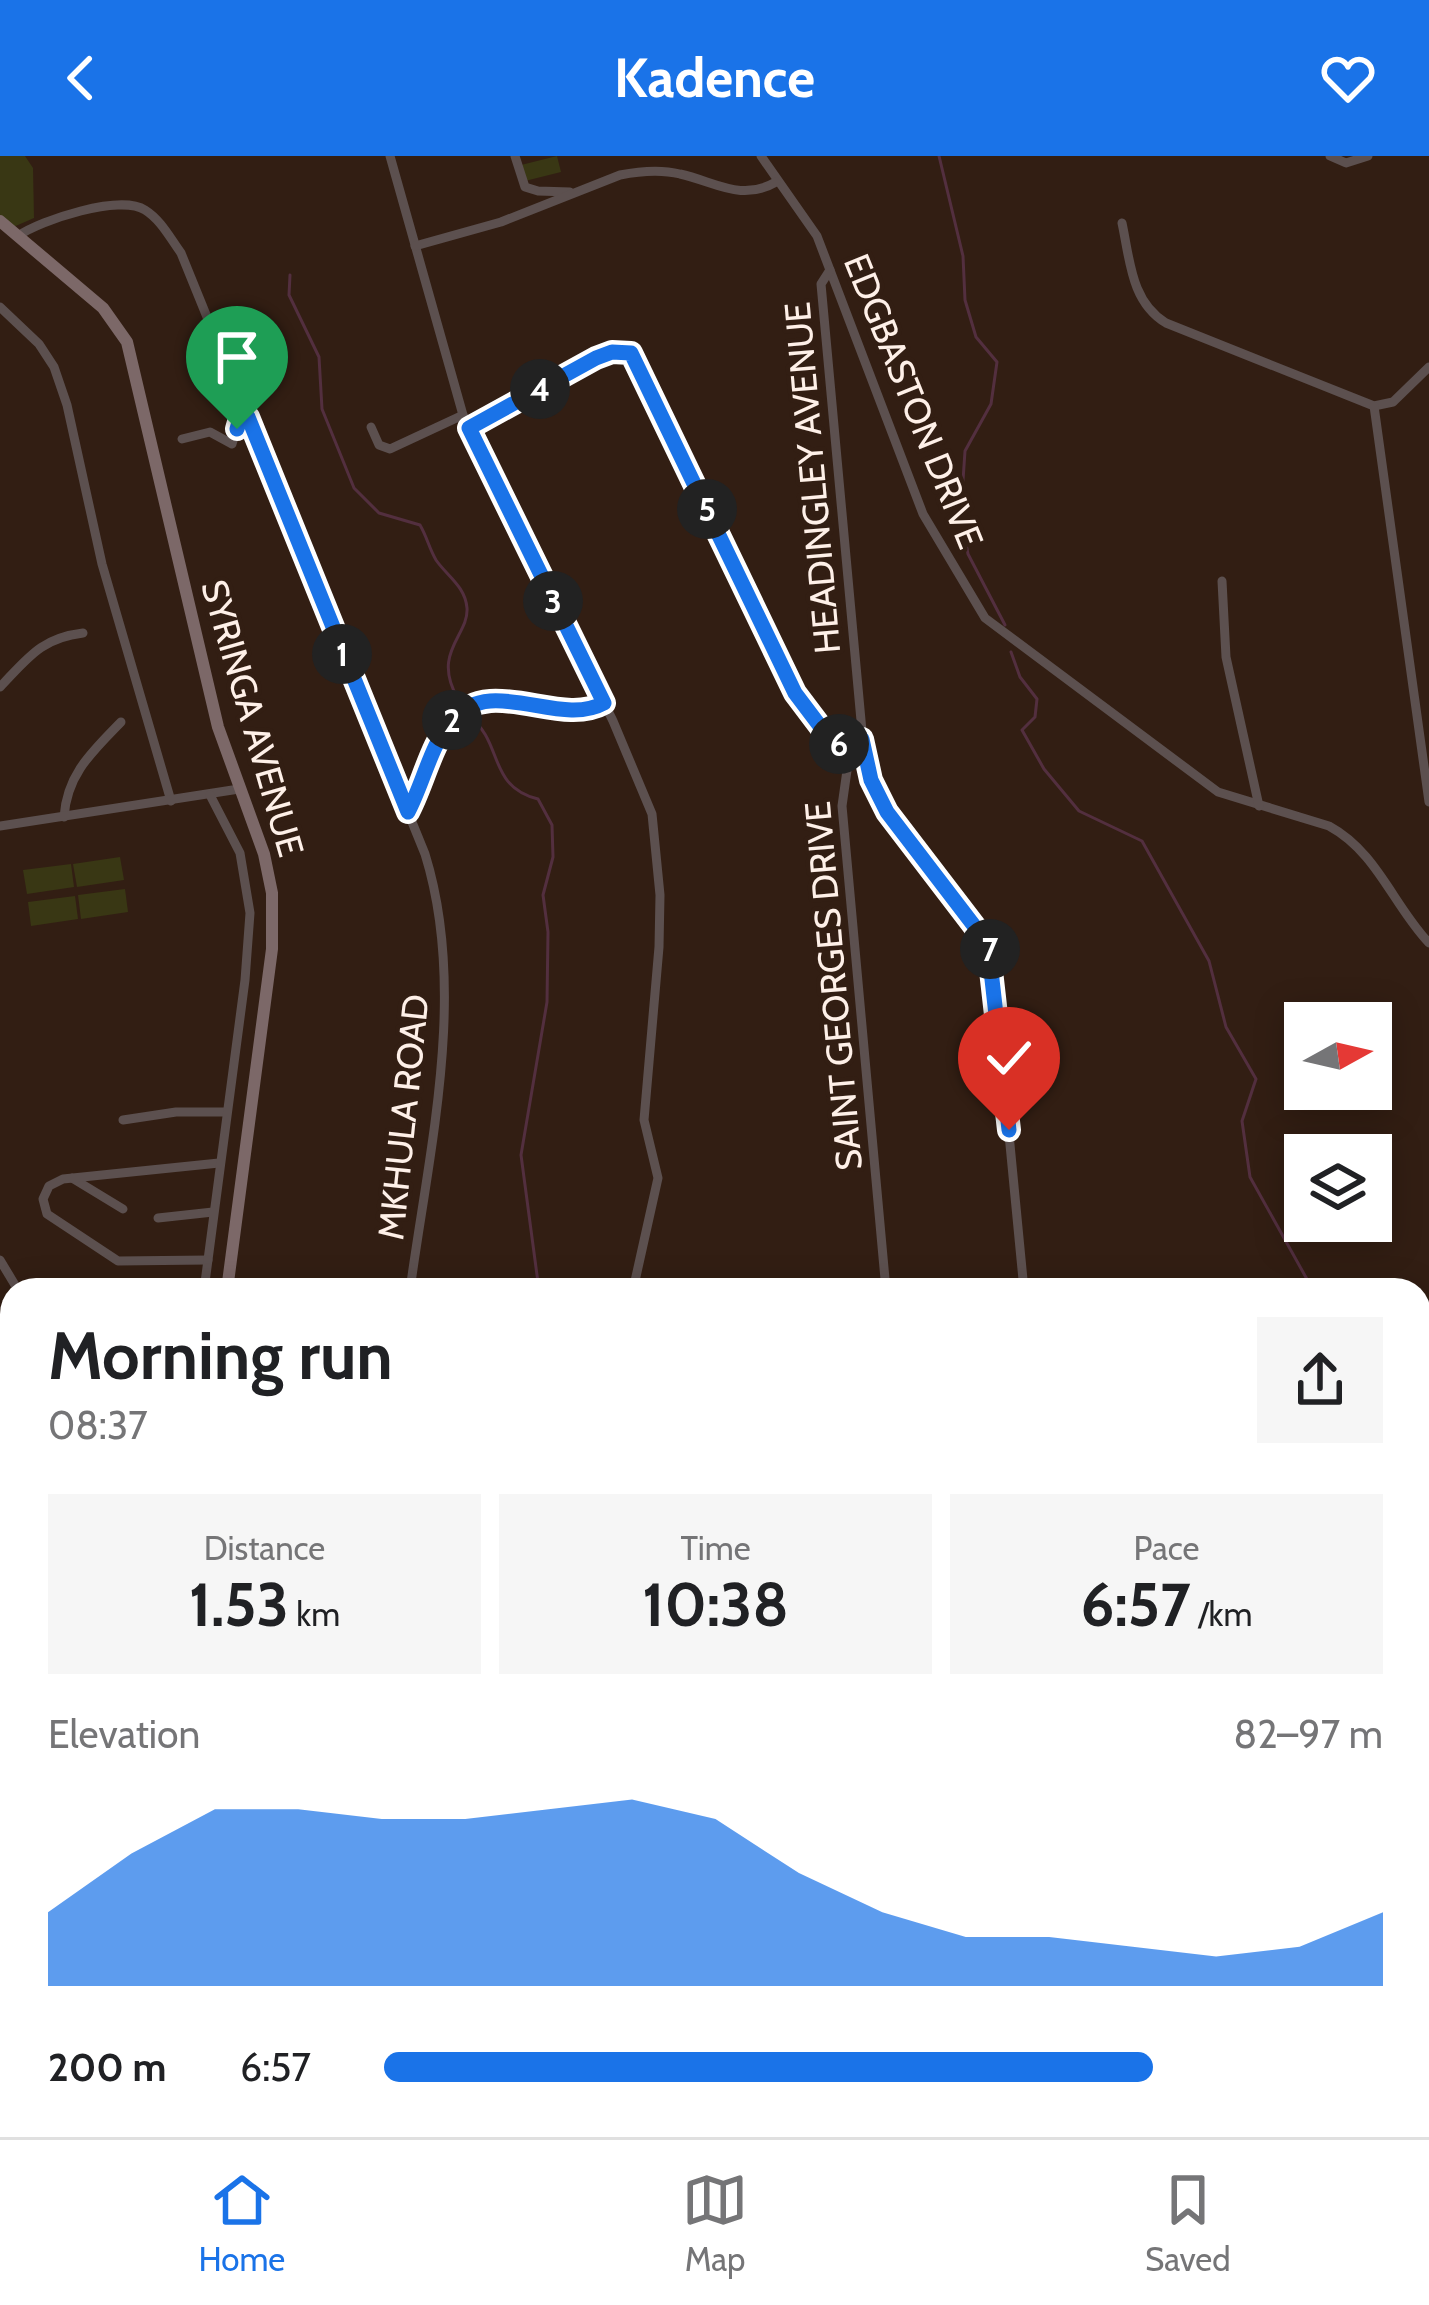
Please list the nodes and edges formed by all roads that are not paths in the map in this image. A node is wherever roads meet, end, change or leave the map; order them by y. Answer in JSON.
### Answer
{"nodes":[{"id":1,"x":390,"y":156,"type":"edge"},
{"id":2,"x":515,"y":156,"type":"edge"},
{"id":3,"x":761,"y":156,"type":"edge"},
{"id":4,"x":1330,"y":156,"type":"edge"},
{"id":5,"x":1368,"y":156,"type":"edge"},
{"id":6,"x":776,"y":182,"type":"junction"},
{"id":7,"x":579,"y":192,"type":"junction"},
{"id":8,"x":0,"y":221,"type":"edge"},
{"id":9,"x":1122,"y":223,"type":"dead end"},
{"id":10,"x":18,"y":236,"type":"junction"},
{"id":11,"x":415,"y":246,"type":"junction"},
{"id":12,"x":830,"y":270,"type":"junction"},
{"id":13,"x":0,"y":307,"type":"edge"},
{"id":14,"x":1429,"y":367,"type":"edge"},
{"id":15,"x":1374,"y":406,"type":"junction"},
{"id":16,"x":463,"y":415,"type":"junction"},
{"id":17,"x":248,"y":417,"type":"junction"},
{"id":18,"x":371,"y":427,"type":"dead end"},
{"id":19,"x":469,"y":428,"type":"junction"},
{"id":20,"x":182,"y":439,"type":"dead end"},
{"id":21,"x":1222,"y":581,"type":"dead end"},
{"id":22,"x":83,"y":633,"type":"dead end"},
{"id":23,"x":0,"y":687,"type":"edge"},
{"id":24,"x":604,"y":703,"type":"junction"},
{"id":25,"x":121,"y":722,"type":"dead end"},
{"id":26,"x":857,"y":741,"type":"junction"},
{"id":27,"x":239,"y":789,"type":"junction"},
{"id":28,"x":210,"y":795,"type":"junction"},
{"id":29,"x":171,"y":801,"type":"junction"},
{"id":30,"x":1429,"y":802,"type":"edge"},
{"id":31,"x":1259,"y":806,"type":"junction"},
{"id":32,"x":408,"y":812,"type":"junction"},
{"id":33,"x":64,"y":817,"type":"junction"},
{"id":34,"x":0,"y":826,"type":"edge"},
{"id":35,"x":1429,"y":944,"type":"edge"},
{"id":36,"x":225,"y":1112,"type":"junction"},
{"id":37,"x":123,"y":1120,"type":"dead end"},
{"id":38,"x":219,"y":1162,"type":"junction"},
{"id":39,"x":73,"y":1178,"type":"junction"},
{"id":40,"x":123,"y":1209,"type":"dead end"},
{"id":41,"x":214,"y":1212,"type":"junction"},
{"id":42,"x":158,"y":1218,"type":"dead end"},
{"id":43,"x":208,"y":1260,"type":"junction"},
{"id":44,"x":206,"y":1278,"type":"edge"},
{"id":45,"x":229,"y":1278,"type":"edge"},
{"id":46,"x":412,"y":1278,"type":"edge"},
{"id":47,"x":636,"y":1278,"type":"edge"},
{"id":48,"x":885,"y":1278,"type":"edge"},
{"id":49,"x":1023,"y":1278,"type":"edge"}],
"edges":[{"from":1,"to":11,"type":"street"},
{"from":2,"to":7,"type":"street"},
{"from":3,"to":6,"type":"street","name":"EDGBASTON DRIVE"},
{"from":4,"to":5,"type":"street"},
{"from":6,"to":7,"type":"street"},
{"from":6,"to":12,"type":"street","name":"EDGBASTON DRIVE"},
{"from":7,"to":11,"type":"street"},
{"from":8,"to":10,"type":"street","name":"SYRINGA AVENUE"},
{"from":9,"to":15,"type":"street"},
{"from":10,"to":17,"type":"street","name":"MKHULA ROAD"},
{"from":10,"to":27,"type":"street","name":"SYRINGA AVENUE"},
{"from":11,"to":16,"type":"street"},
{"from":12,"to":26,"type":"street","name":"HEADINGLEY AVENUE"},
{"from":12,"to":31,"type":"street","name":"EDGBASTON DRIVE"},
{"from":13,"to":29,"type":"street"},
{"from":14,"to":15,"type":"street"},
{"from":15,"to":30,"type":"street"},
{"from":16,"to":18,"type":"street"},
{"from":16,"to":19,"type":"street"},
{"from":17,"to":20,"type":"street"},
{"from":17,"to":32,"type":"street","name":"MKHULA ROAD"},
{"from":19,"to":24,"type":"street"},
{"from":19,"to":26,"type":"street"},
{"from":21,"to":31,"type":"street"},
{"from":22,"to":23,"type":"street"},
{"from":24,"to":32,"type":"street"},
{"from":24,"to":47,"type":"street"},
{"from":25,"to":33,"type":"street"},
{"from":26,"to":48,"type":"street","name":"SAINT GEORGES DRIVE"},
{"from":26,"to":49,"type":"street","name":"HEADINGLEY AVENUE"},
{"from":27,"to":28,"type":"street"},
{"from":27,"to":45,"type":"street","name":"SYRINGA AVENUE"},
{"from":28,"to":29,"type":"street"},
{"from":28,"to":36,"type":"street"},
{"from":29,"to":33,"type":"street"},
{"from":31,"to":35,"type":"street","name":"EDGBASTON DRIVE"},
{"from":32,"to":46,"type":"street","name":"MKHULA ROAD"},
{"from":33,"to":34,"type":"street"},
{"from":36,"to":37,"type":"street"},
{"from":36,"to":38,"type":"street"},
{"from":38,"to":39,"type":"street"},
{"from":38,"to":41,"type":"street"},
{"from":39,"to":40,"type":"street"},
{"from":39,"to":43,"type":"street"},
{"from":41,"to":42,"type":"street"},
{"from":41,"to":43,"type":"street"},
{"from":43,"to":44,"type":"street"}]}
